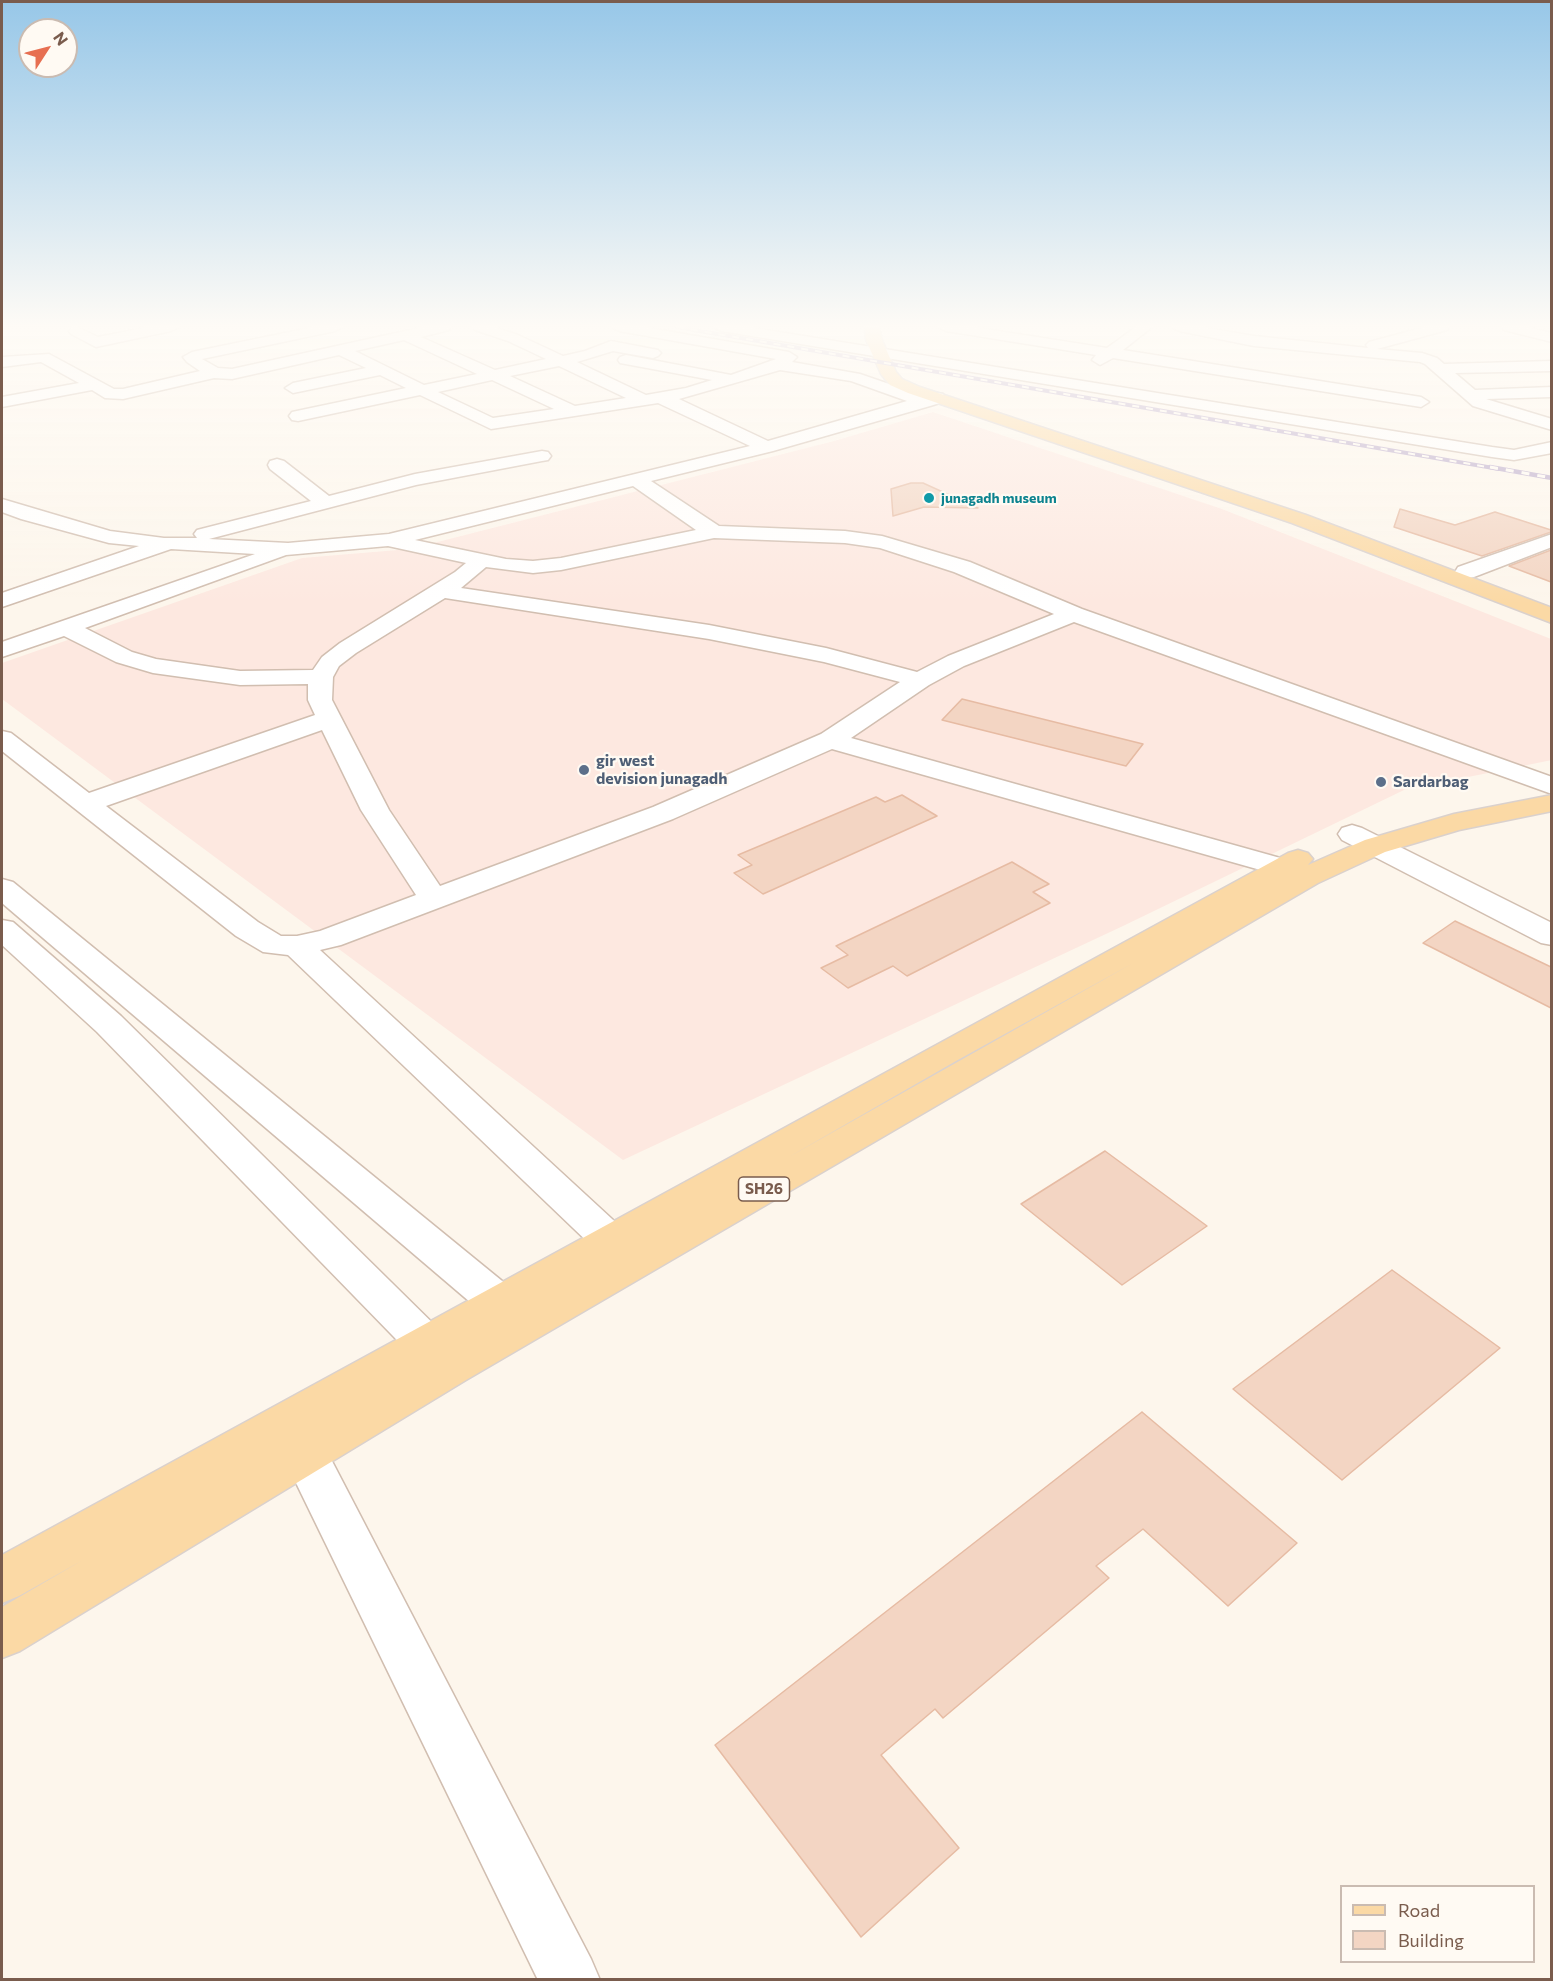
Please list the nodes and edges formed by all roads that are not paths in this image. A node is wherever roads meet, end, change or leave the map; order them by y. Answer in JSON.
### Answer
{"nodes":[{"id":1,"x":482,"y":419,"type":"edge"},
{"id":2,"x":520,"y":419,"type":"edge"},
{"id":3,"x":702,"y":419,"type":"edge"},
{"id":4,"x":863,"y":419,"type":"edge"},
{"id":5,"x":990,"y":419,"type":"edge"},
{"id":6,"x":1017,"y":419,"type":"edge"},
{"id":7,"x":1298,"y":419,"type":"edge"},
{"id":8,"x":1533,"y":419,"type":"edge"},
{"id":9,"x":1551,"y":425,"type":"edge"},
{"id":10,"x":767,"y":447,"type":"junction"},
{"id":11,"x":1551,"y":447,"type":"edge"},
{"id":12,"x":542,"y":456,"type":"dead end"},
{"id":13,"x":277,"y":465,"type":"dead end"},
{"id":14,"x":636,"y":479,"type":"junction"},
{"id":15,"x":326,"y":502,"type":"junction"},
{"id":16,"x":2,"y":505,"type":"edge"},
{"id":17,"x":714,"y":532,"type":"junction"},
{"id":18,"x":389,"y":540,"type":"junction"},
{"id":19,"x":1551,"y":540,"type":"edge"},
{"id":20,"x":169,"y":543,"type":"junction"},
{"id":21,"x":288,"y":549,"type":"junction"},
{"id":22,"x":481,"y":560,"type":"junction"},
{"id":23,"x":1466,"y":572,"type":"junction"},
{"id":24,"x":441,"y":591,"type":"junction"},
{"id":25,"x":2,"y":600,"type":"edge"},
{"id":26,"x":1551,"y":606,"type":"edge"},
{"id":27,"x":1074,"y":614,"type":"junction"},
{"id":28,"x":1551,"y":616,"type":"edge"},
{"id":29,"x":66,"y":628,"type":"junction"},
{"id":30,"x":2,"y":650,"type":"edge"},
{"id":31,"x":321,"y":677,"type":"junction"},
{"id":32,"x":920,"y":680,"type":"junction"},
{"id":33,"x":329,"y":719,"type":"junction"},
{"id":34,"x":2,"y":739,"type":"edge"},
{"id":35,"x":830,"y":740,"type":"junction"},
{"id":36,"x":1550,"y":789,"type":"edge"},
{"id":37,"x":85,"y":804,"type":"junction"},
{"id":38,"x":1364,"y":840,"type":"junction"},
{"id":39,"x":1281,"y":867,"type":"junction"},
{"id":40,"x":2,"y":888,"type":"edge"},
{"id":41,"x":434,"y":899,"type":"junction"},
{"id":42,"x":2,"y":929,"type":"edge"},
{"id":43,"x":1551,"y":936,"type":"edge"},
{"id":44,"x":297,"y":946,"type":"junction"},
{"id":45,"x":610,"y":1240,"type":"junction"},
{"id":46,"x":512,"y":1313,"type":"junction"},
{"id":47,"x":438,"y":1355,"type":"junction"},
{"id":48,"x":305,"y":1454,"type":"junction"},
{"id":49,"x":2,"y":1580,"type":"edge"},
{"id":50,"x":2,"y":1634,"type":"edge"},
{"id":51,"x":570,"y":1980,"type":"edge"}],
"edges":[{"from":1,"to":2,"type":"street"},
{"from":3,"to":10,"type":"street"},
{"from":4,"to":10,"type":"street"},
{"from":5,"to":28,"type":"main road"},
{"from":6,"to":23,"type":"main road"},
{"from":7,"to":11,"type":"street"},
{"from":8,"to":9,"type":"street"},
{"from":10,"to":14,"type":"street"},
{"from":12,"to":15,"type":"street"},
{"from":13,"to":15,"type":"street"},
{"from":14,"to":17,"type":"street"},
{"from":14,"to":18,"type":"street"},
{"from":15,"to":20,"type":"street"},
{"from":16,"to":20,"type":"street"},
{"from":17,"to":22,"type":"street"},
{"from":17,"to":27,"type":"street"},
{"from":18,"to":21,"type":"street"},
{"from":18,"to":22,"type":"street"},
{"from":19,"to":23,"type":"street"},
{"from":20,"to":21,"type":"street"},
{"from":20,"to":25,"type":"street"},
{"from":21,"to":29,"type":"street"},
{"from":22,"to":24,"type":"street"},
{"from":23,"to":26,"type":"main road"},
{"from":24,"to":31,"type":"street"},
{"from":24,"to":32,"type":"street"},
{"from":27,"to":32,"type":"street"},
{"from":27,"to":36,"type":"street"},
{"from":29,"to":30,"type":"street"},
{"from":29,"to":31,"type":"street"},
{"from":31,"to":33,"type":"street"},
{"from":32,"to":35,"type":"street"},
{"from":33,"to":37,"type":"street"},
{"from":33,"to":41,"type":"street"},
{"from":34,"to":37,"type":"street"},
{"from":35,"to":39,"type":"street"},
{"from":35,"to":41,"type":"street"},
{"from":36,"to":38,"type":"main road","number":"SH26"},
{"from":37,"to":44,"type":"street"},
{"from":38,"to":39,"type":"main road","number":"SH26"},
{"from":38,"to":43,"type":"street"},
{"from":38,"to":46,"type":"main road","number":"SH26"},
{"from":39,"to":45,"type":"main road","number":"SH26"},
{"from":40,"to":46,"type":"street"},
{"from":41,"to":44,"type":"street"},
{"from":42,"to":47,"type":"street"},
{"from":44,"to":45,"type":"street"},
{"from":45,"to":46,"type":"main road","number":"SH26"},
{"from":46,"to":47,"type":"main road","number":"SH26"},
{"from":47,"to":48,"type":"main road","number":"SH26"},
{"from":47,"to":49,"type":"main road","number":"SH26"},
{"from":48,"to":50,"type":"main road","number":"SH26"},
{"from":48,"to":51,"type":"street"}]}
